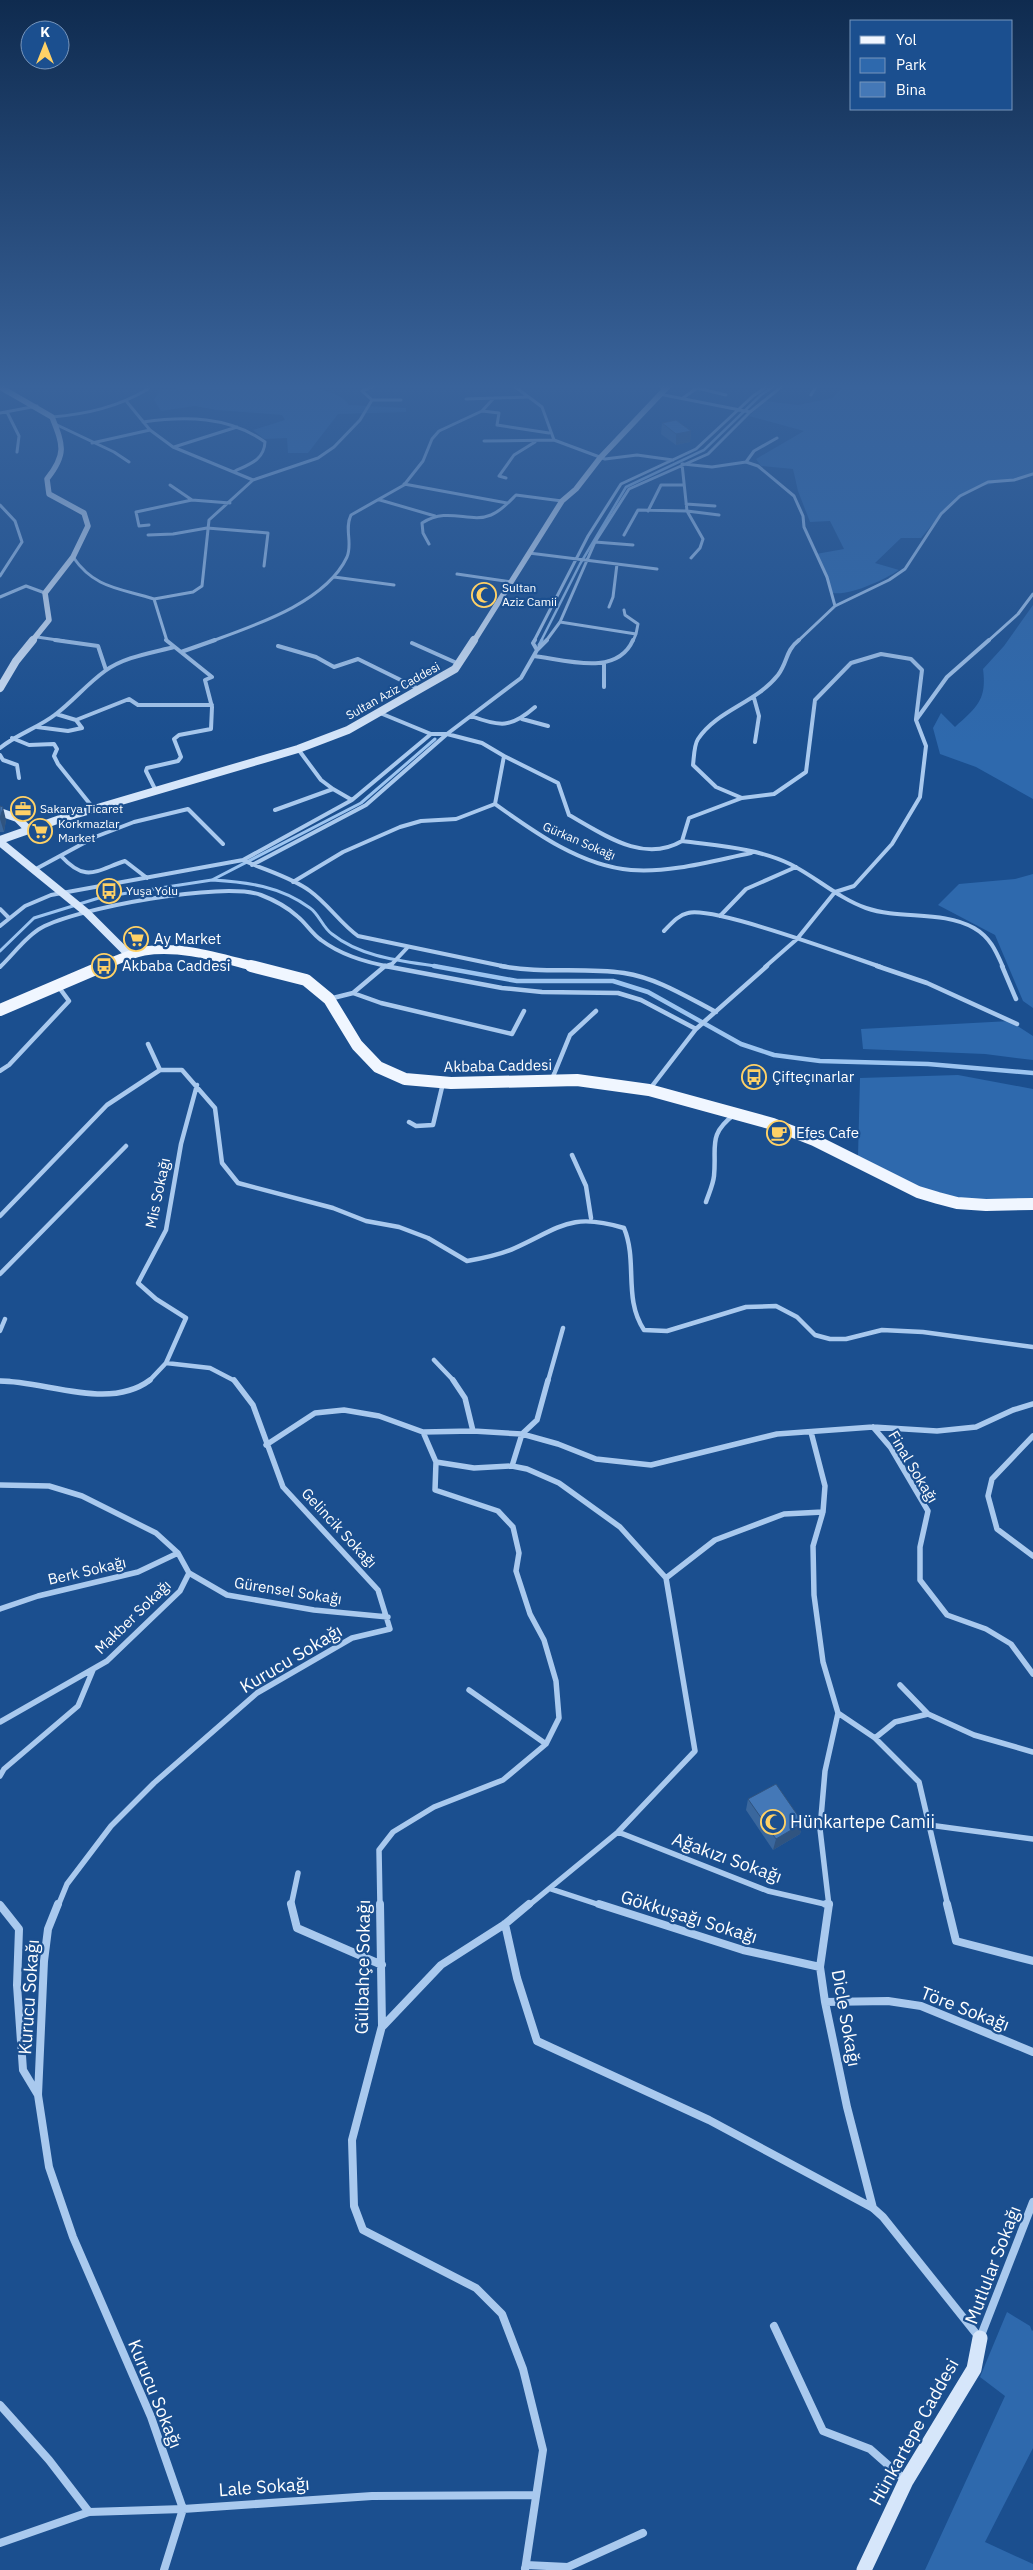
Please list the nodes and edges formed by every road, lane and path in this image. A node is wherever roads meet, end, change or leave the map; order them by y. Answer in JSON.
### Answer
{"nodes":[{"id":1,"x":65,"y":503,"type":"edge"},
{"id":2,"x":178,"y":503,"type":"edge"},
{"id":3,"x":230,"y":503,"type":"edge"},
{"id":4,"x":373,"y":503,"type":"edge"},
{"id":5,"x":390,"y":503,"type":"edge"},
{"id":6,"x":507,"y":503,"type":"edge"},
{"id":7,"x":561,"y":503,"type":"edge"},
{"id":8,"x":609,"y":503,"type":"edge"},
{"id":9,"x":619,"y":503,"type":"edge"},
{"id":10,"x":652,"y":503,"type":"edge"},
{"id":11,"x":797,"y":503,"type":"edge"},
{"id":12,"x":953,"y":503,"type":"edge"},
{"id":13,"x":686,"y":504,"type":"joint"},
{"id":14,"x":0,"y":505,"type":"edge"},
{"id":15,"x":715,"y":506,"type":"dead end"},
{"id":16,"x":648,"y":511,"type":"junction"},
{"id":17,"x":687,"y":511,"type":"junction"},
{"id":18,"x":720,"y":515,"type":"dead end"},
{"id":19,"x":435,"y":516,"type":"junction"},
{"id":20,"x":149,"y":525,"type":"dead end"},
{"id":21,"x":207,"y":528,"type":"junction"},
{"id":22,"x":148,"y":535,"type":"dead end"},
{"id":23,"x":624,"y":535,"type":"dead end"},
{"id":24,"x":595,"y":542,"type":"junction"},
{"id":25,"x":429,"y":544,"type":"dead end"},
{"id":26,"x":633,"y":545,"type":"dead end"},
{"id":27,"x":529,"y":553,"type":"junction"},
{"id":28,"x":73,"y":557,"type":"junction"},
{"id":29,"x":691,"y":558,"type":"dead end"},
{"id":30,"x":576,"y":560,"type":"junction"},
{"id":31,"x":588,"y":560,"type":"junction"},
{"id":32,"x":617,"y":564,"type":"junction"},
{"id":33,"x":264,"y":566,"type":"dead end"},
{"id":34,"x":657,"y":569,"type":"dead end"},
{"id":35,"x":457,"y":574,"type":"dead end"},
{"id":36,"x":0,"y":576,"type":"edge"},
{"id":37,"x":334,"y":577,"type":"junction"},
{"id":38,"x":511,"y":582,"type":"junction"},
{"id":39,"x":394,"y":585,"type":"dead end"},
{"id":40,"x":45,"y":593,"type":"junction"},
{"id":41,"x":1033,"y":594,"type":"edge"},
{"id":42,"x":0,"y":597,"type":"edge"},
{"id":43,"x":154,"y":599,"type":"junction"},
{"id":44,"x":835,"y":606,"type":"junction"},
{"id":45,"x":609,"y":607,"type":"dead end"},
{"id":46,"x":624,"y":610,"type":"dead end"},
{"id":47,"x":560,"y":622,"type":"junction"},
{"id":48,"x":636,"y":634,"type":"junction"},
{"id":49,"x":37,"y":637,"type":"junction"},
{"id":50,"x":412,"y":643,"type":"dead end"},
{"id":51,"x":278,"y":646,"type":"dead end"},
{"id":52,"x":174,"y":647,"type":"junction"},
{"id":53,"x":537,"y":650,"type":"junction"},
{"id":54,"x":181,"y":652,"type":"junction"},
{"id":55,"x":534,"y":656,"type":"junction"},
{"id":56,"x":459,"y":664,"type":"junction"},
{"id":57,"x":604,"y":664,"type":"junction"},
{"id":58,"x":106,"y":670,"type":"junction"},
{"id":59,"x":604,"y":687,"type":"dead end"},
{"id":60,"x":0,"y":688,"type":"edge"},
{"id":61,"x":421,"y":690,"type":"junction"},
{"id":62,"x":754,"y":698,"type":"junction"},
{"id":63,"x":212,"y":705,"type":"junction"},
{"id":64,"x":535,"y":706,"type":"dead end"},
{"id":65,"x":56,"y":714,"type":"junction"},
{"id":66,"x":380,"y":714,"type":"junction"},
{"id":67,"x":471,"y":716,"type":"junction"},
{"id":68,"x":522,"y":719,"type":"junction"},
{"id":69,"x":76,"y":720,"type":"junction"},
{"id":70,"x":916,"y":720,"type":"junction"},
{"id":71,"x":548,"y":726,"type":"dead end"},
{"id":72,"x":37,"y":727,"type":"junction"},
{"id":73,"x":431,"y":734,"type":"junction"},
{"id":74,"x":447,"y":734,"type":"junction"},
{"id":75,"x":12,"y":738,"type":"junction"},
{"id":76,"x":755,"y":742,"type":"dead end"},
{"id":77,"x":0,"y":748,"type":"edge"},
{"id":78,"x":298,"y":749,"type":"junction"},
{"id":79,"x":0,"y":755,"type":"edge"},
{"id":80,"x":504,"y":756,"type":"junction"},
{"id":81,"x":19,"y":778,"type":"dead end"},
{"id":82,"x":333,"y":789,"type":"junction"},
{"id":83,"x":156,"y":791,"type":"junction"},
{"id":84,"x":742,"y":798,"type":"junction"},
{"id":85,"x":352,"y":800,"type":"junction"},
{"id":86,"x":495,"y":804,"type":"junction"},
{"id":87,"x":94,"y":809,"type":"junction"},
{"id":88,"x":275,"y":810,"type":"dead end"},
{"id":89,"x":0,"y":812,"type":"edge"},
{"id":90,"x":29,"y":830,"type":"junction"},
{"id":91,"x":0,"y":841,"type":"edge"},
{"id":92,"x":682,"y":841,"type":"junction"},
{"id":93,"x":223,"y":844,"type":"dead end"},
{"id":94,"x":754,"y":852,"type":"junction"},
{"id":95,"x":61,"y":856,"type":"junction"},
{"id":96,"x":243,"y":860,"type":"junction"},
{"id":97,"x":252,"y":865,"type":"junction"},
{"id":98,"x":796,"y":867,"type":"junction"},
{"id":99,"x":34,"y":870,"type":"junction"},
{"id":100,"x":147,"y":878,"type":"junction"},
{"id":101,"x":293,"y":882,"type":"junction"},
{"id":102,"x":61,"y":892,"type":"junction"},
{"id":103,"x":835,"y":892,"type":"junction"},
{"id":104,"x":0,"y":909,"type":"edge"},
{"id":105,"x":86,"y":911,"type":"junction"},
{"id":106,"x":720,"y":916,"type":"junction"},
{"id":107,"x":8,"y":917,"type":"junction"},
{"id":108,"x":0,"y":926,"type":"edge"},
{"id":109,"x":664,"y":931,"type":"dead end"},
{"id":110,"x":798,"y":939,"type":"junction"},
{"id":111,"x":405,"y":950,"type":"junction"},
{"id":112,"x":129,"y":955,"type":"junction"},
{"id":113,"x":0,"y":966,"type":"edge"},
{"id":114,"x":385,"y":966,"type":"junction"},
{"id":115,"x":58,"y":985,"type":"junction"},
{"id":116,"x":354,"y":993,"type":"junction"},
{"id":117,"x":329,"y":999,"type":"junction"},
{"id":118,"x":1016,"y":999,"type":"dead end"},
{"id":119,"x":0,"y":1010,"type":"edge"},
{"id":120,"x":524,"y":1011,"type":"dead end"},
{"id":121,"x":596,"y":1011,"type":"dead end"},
{"id":122,"x":715,"y":1012,"type":"junction"},
{"id":123,"x":1017,"y":1024,"type":"dead end"},
{"id":124,"x":698,"y":1028,"type":"junction"},
{"id":125,"x":148,"y":1044,"type":"dead end"},
{"id":126,"x":160,"y":1070,"type":"junction"},
{"id":127,"x":0,"y":1071,"type":"edge"},
{"id":128,"x":552,"y":1080,"type":"junction"},
{"id":129,"x":443,"y":1083,"type":"junction"},
{"id":130,"x":197,"y":1085,"type":"junction"},
{"id":131,"x":649,"y":1090,"type":"junction"},
{"id":132,"x":737,"y":1113,"type":"junction"},
{"id":133,"x":408,"y":1122,"type":"dead end"},
{"id":134,"x":126,"y":1146,"type":"dead end"},
{"id":135,"x":572,"y":1155,"type":"dead end"},
{"id":136,"x":706,"y":1202,"type":"dead end"},
{"id":137,"x":1033,"y":1204,"type":"edge"},
{"id":138,"x":0,"y":1216,"type":"edge"},
{"id":139,"x":591,"y":1218,"type":"junction"},
{"id":140,"x":0,"y":1274,"type":"edge"},
{"id":141,"x":5,"y":1319,"type":"dead end"},
{"id":142,"x":563,"y":1328,"type":"dead end"},
{"id":143,"x":0,"y":1331,"type":"edge"},
{"id":144,"x":1033,"y":1347,"type":"edge"},
{"id":145,"x":434,"y":1360,"type":"dead end"},
{"id":146,"x":166,"y":1363,"type":"junction"},
{"id":147,"x":0,"y":1381,"type":"edge"},
{"id":148,"x":1033,"y":1404,"type":"edge"},
{"id":149,"x":873,"y":1427,"type":"junction"},
{"id":150,"x":473,"y":1430,"type":"junction"},
{"id":151,"x":423,"y":1432,"type":"junction"},
{"id":152,"x":811,"y":1432,"type":"junction"},
{"id":153,"x":522,"y":1434,"type":"junction"},
{"id":154,"x":1033,"y":1436,"type":"edge"},
{"id":155,"x":266,"y":1445,"type":"junction"},
{"id":156,"x":436,"y":1462,"type":"junction"},
{"id":157,"x":512,"y":1466,"type":"junction"},
{"id":158,"x":0,"y":1485,"type":"edge"},
{"id":159,"x":823,"y":1512,"type":"junction"},
{"id":160,"x":178,"y":1552,"type":"junction"},
{"id":161,"x":1033,"y":1556,"type":"edge"},
{"id":162,"x":189,"y":1574,"type":"junction"},
{"id":163,"x":666,"y":1578,"type":"junction"},
{"id":164,"x":0,"y":1608,"type":"edge"},
{"id":165,"x":388,"y":1617,"type":"junction"},
{"id":166,"x":390,"y":1629,"type":"joint"},
{"id":167,"x":93,"y":1670,"type":"junction"},
{"id":168,"x":1033,"y":1674,"type":"edge"},
{"id":169,"x":900,"y":1685,"type":"dead end"},
{"id":170,"x":469,"y":1690,"type":"dead end"},
{"id":171,"x":838,"y":1713,"type":"junction"},
{"id":172,"x":928,"y":1714,"type":"junction"},
{"id":173,"x":0,"y":1722,"type":"edge"},
{"id":174,"x":875,"y":1738,"type":"junction"},
{"id":175,"x":546,"y":1744,"type":"junction"},
{"id":176,"x":1033,"y":1752,"type":"edge"},
{"id":177,"x":0,"y":1776,"type":"edge"},
{"id":178,"x":929,"y":1825,"type":"junction"},
{"id":179,"x":618,"y":1832,"type":"junction"},
{"id":180,"x":1033,"y":1839,"type":"edge"},
{"id":181,"x":298,"y":1873,"type":"dead end"},
{"id":182,"x":551,"y":1889,"type":"junction"},
{"id":183,"x":0,"y":1905,"type":"edge"},
{"id":184,"x":829,"y":1905,"type":"junction"},
{"id":185,"x":505,"y":1924,"type":"junction"},
{"id":186,"x":1033,"y":1961,"type":"edge"},
{"id":187,"x":382,"y":1964,"type":"junction"},
{"id":188,"x":820,"y":1967,"type":"junction"},
{"id":189,"x":825,"y":2002,"type":"junction"},
{"id":190,"x":382,"y":2026,"type":"junction"},
{"id":191,"x":1033,"y":2052,"type":"edge"},
{"id":192,"x":38,"y":2095,"type":"junction"},
{"id":193,"x":1033,"y":2202,"type":"edge"},
{"id":194,"x":872,"y":2208,"type":"junction"},
{"id":195,"x":774,"y":2326,"type":"dead end"},
{"id":196,"x":980,"y":2338,"type":"junction"},
{"id":197,"x":0,"y":2405,"type":"edge"},
{"id":198,"x":906,"y":2481,"type":"junction"},
{"id":199,"x":536,"y":2495,"type":"junction"},
{"id":200,"x":183,"y":2509,"type":"junction"},
{"id":201,"x":89,"y":2512,"type":"junction"},
{"id":202,"x":643,"y":2533,"type":"dead end"},
{"id":203,"x":0,"y":2543,"type":"edge"},
{"id":204,"x":525,"y":2568,"type":"edge"},
{"id":205,"x":164,"y":2570,"type":"edge"},
{"id":206,"x":864,"y":2570,"type":"edge"}],
"edges":[{"from":1,"to":28,"type":"street"},
{"from":2,"to":20,"type":"street"},
{"from":3,"to":21,"type":"street"},
{"from":4,"to":37,"type":"street"},
{"from":5,"to":19,"type":"street"},
{"from":6,"to":19,"type":"street"},
{"from":7,"to":27,"type":"street","name":"Sultan Aziz Caddesi"},
{"from":8,"to":30,"type":"street"},
{"from":9,"to":24,"type":"street"},
{"from":10,"to":16,"type":"street"},
{"from":11,"to":44,"type":"street"},
{"from":12,"to":44,"type":"street"},
{"from":13,"to":15,"type":"street"},
{"from":13,"to":17,"type":"street"},
{"from":14,"to":36,"type":"street"},
{"from":16,"to":17,"type":"street"},
{"from":16,"to":23,"type":"street"},
{"from":17,"to":18,"type":"street"},
{"from":17,"to":29,"type":"street"},
{"from":19,"to":25,"type":"street"},
{"from":21,"to":22,"type":"street"},
{"from":21,"to":33,"type":"street"},
{"from":21,"to":43,"type":"street"},
{"from":24,"to":26,"type":"street"},
{"from":24,"to":31,"type":"street"},
{"from":27,"to":30,"type":"street"},
{"from":27,"to":38,"type":"street","name":"Sultan Aziz Caddesi"},
{"from":28,"to":40,"type":"street"},
{"from":28,"to":43,"type":"street"},
{"from":30,"to":31,"type":"street"},
{"from":30,"to":53,"type":"street"},
{"from":31,"to":32,"type":"street"},
{"from":31,"to":47,"type":"street"},
{"from":32,"to":34,"type":"street"},
{"from":32,"to":45,"type":"street"},
{"from":35,"to":38,"type":"street"},
{"from":37,"to":39,"type":"street"},
{"from":37,"to":54,"type":"street"},
{"from":38,"to":56,"type":"street","name":"Sultan Aziz Caddesi"},
{"from":40,"to":42,"type":"street"},
{"from":40,"to":49,"type":"street"},
{"from":41,"to":70,"type":"street"},
{"from":43,"to":52,"type":"street"},
{"from":44,"to":62,"type":"street"},
{"from":46,"to":48,"type":"street"},
{"from":47,"to":48,"type":"street"},
{"from":47,"to":53,"type":"street"},
{"from":48,"to":57,"type":"street"},
{"from":49,"to":58,"type":"street"},
{"from":49,"to":60,"type":"street"},
{"from":50,"to":56,"type":"street"},
{"from":51,"to":61,"type":"street"},
{"from":52,"to":54,"type":"street"},
{"from":52,"to":58,"type":"street"},
{"from":53,"to":55,"type":"street"},
{"from":54,"to":63,"type":"street"},
{"from":55,"to":57,"type":"street"},
{"from":55,"to":67,"type":"street"},
{"from":56,"to":61,"type":"street","name":"Sultan Aziz Caddesi"},
{"from":57,"to":59,"type":"street"},
{"from":58,"to":65,"type":"street"},
{"from":61,"to":66,"type":"street","name":"Sultan Aziz Caddesi"},
{"from":62,"to":76,"type":"street"},
{"from":62,"to":84,"type":"street"},
{"from":63,"to":69,"type":"street"},
{"from":63,"to":83,"type":"street"},
{"from":64,"to":68,"type":"street"},
{"from":65,"to":69,"type":"street"},
{"from":65,"to":72,"type":"street"},
{"from":66,"to":73,"type":"street"},
{"from":66,"to":78,"type":"street","name":"Sultan Aziz Caddesi"},
{"from":67,"to":68,"type":"street"},
{"from":67,"to":74,"type":"street"},
{"from":68,"to":71,"type":"street"},
{"from":69,"to":72,"type":"street"},
{"from":70,"to":84,"type":"street"},
{"from":70,"to":103,"type":"street"},
{"from":72,"to":75,"type":"street"},
{"from":73,"to":74,"type":"street"},
{"from":73,"to":85,"type":"street"},
{"from":74,"to":80,"type":"street"},
{"from":74,"to":97,"type":"street"},
{"from":75,"to":77,"type":"street"},
{"from":75,"to":87,"type":"street"},
{"from":78,"to":82,"type":"street"},
{"from":78,"to":83,"type":"street","name":"Sultan Aziz Caddesi"},
{"from":79,"to":81,"type":"street"},
{"from":80,"to":86,"type":"street"},
{"from":80,"to":92,"type":"street"},
{"from":82,"to":85,"type":"street"},
{"from":82,"to":88,"type":"street"},
{"from":83,"to":87,"type":"street","name":"Sultan Aziz Caddesi"},
{"from":84,"to":92,"type":"street"},
{"from":85,"to":96,"type":"street"},
{"from":86,"to":94,"type":"street","name":"Gürkan Sokağı"},
{"from":86,"to":101,"type":"street"},
{"from":87,"to":90,"type":"street","name":"Sultan Aziz Caddesi"},
{"from":89,"to":90,"type":"street"},
{"from":90,"to":91,"type":"street","name":"Sultan Aziz Caddesi"},
{"from":91,"to":99,"type":"street"},
{"from":92,"to":94,"type":"street"},
{"from":93,"to":95,"type":"street"},
{"from":94,"to":98,"type":"street"},
{"from":95,"to":99,"type":"street"},
{"from":95,"to":100,"type":"street"},
{"from":96,"to":97,"type":"street"},
{"from":96,"to":100,"type":"street"},
{"from":97,"to":101,"type":"street"},
{"from":98,"to":103,"type":"street"},
{"from":98,"to":106,"type":"street"},
{"from":99,"to":102,"type":"street"},
{"from":100,"to":102,"type":"street"},
{"from":101,"to":111,"type":"street"},
{"from":102,"to":105,"type":"street"},
{"from":102,"to":107,"type":"street"},
{"from":103,"to":110,"type":"street"},
{"from":103,"to":118,"type":"street"},
{"from":104,"to":107,"type":"street"},
{"from":105,"to":112,"type":"street"},
{"from":105,"to":113,"type":"street"},
{"from":105,"to":114,"type":"street"},
{"from":106,"to":109,"type":"street"},
{"from":106,"to":110,"type":"street"},
{"from":107,"to":108,"type":"street"},
{"from":110,"to":122,"type":"street"},
{"from":110,"to":123,"type":"street"},
{"from":111,"to":114,"type":"street"},
{"from":111,"to":122,"type":"street"},
{"from":112,"to":115,"type":"main road","name":"Akbaba Caddesi"},
{"from":112,"to":117,"type":"main road","name":"Akbaba Caddesi"},
{"from":114,"to":116,"type":"street"},
{"from":114,"to":124,"type":"street"},
{"from":115,"to":119,"type":"main road","name":"Akbaba Caddesi"},
{"from":115,"to":127,"type":"street"},
{"from":116,"to":117,"type":"street"},
{"from":116,"to":120,"type":"street"},
{"from":117,"to":129,"type":"main road","name":"Akbaba Caddesi"},
{"from":121,"to":128,"type":"street"},
{"from":122,"to":124,"type":"street"},
{"from":124,"to":131,"type":"street"},
{"from":125,"to":126,"type":"street"},
{"from":126,"to":130,"type":"street"},
{"from":126,"to":138,"type":"street"},
{"from":128,"to":129,"type":"main road","name":"Akbaba Caddesi"},
{"from":128,"to":131,"type":"main road","name":"Akbaba Caddesi"},
{"from":129,"to":133,"type":"street"},
{"from":130,"to":139,"type":"street"},
{"from":130,"to":146,"type":"street","name":"Mis Sokağı"},
{"from":131,"to":132,"type":"main road","name":"Akbaba Caddesi"},
{"from":132,"to":136,"type":"street"},
{"from":132,"to":137,"type":"main road","name":"Akbaba Caddesi"},
{"from":134,"to":140,"type":"street"},
{"from":135,"to":139,"type":"street"},
{"from":139,"to":144,"type":"street"},
{"from":141,"to":143,"type":"street"},
{"from":142,"to":153,"type":"street"},
{"from":145,"to":150,"type":"street"},
{"from":146,"to":147,"type":"street"},
{"from":146,"to":155,"type":"street","name":"Gelincik Sokağı"},
{"from":148,"to":149,"type":"street"},
{"from":149,"to":152,"type":"street"},
{"from":149,"to":168,"type":"street","name":"Final Sokağı"},
{"from":150,"to":151,"type":"street"},
{"from":150,"to":153,"type":"street"},
{"from":151,"to":155,"type":"street"},
{"from":151,"to":156,"type":"street","name":"Gülbahçe Sokağı"},
{"from":152,"to":153,"type":"street"},
{"from":152,"to":159,"type":"street"},
{"from":153,"to":157,"type":"street"},
{"from":154,"to":161,"type":"street"},
{"from":155,"to":165,"type":"street","name":"Gelincik Sokağı"},
{"from":156,"to":157,"type":"street"},
{"from":156,"to":175,"type":"street","name":"Gülbahçe Sokağı"},
{"from":157,"to":163,"type":"street"},
{"from":158,"to":160,"type":"street"},
{"from":159,"to":163,"type":"street"},
{"from":159,"to":171,"type":"street"},
{"from":160,"to":162,"type":"street","name":"Makber Sokağı"},
{"from":160,"to":164,"type":"street","name":"Berk Sokağı"},
{"from":162,"to":165,"type":"street","name":"Gürensel Sokağı"},
{"from":162,"to":167,"type":"street","name":"Makber Sokağı"},
{"from":163,"to":179,"type":"street"},
{"from":165,"to":166,"type":"street","name":"Gelincik Sokağı"},
{"from":166,"to":192,"type":"street","name":"Kurucu Sokağı"},
{"from":167,"to":173,"type":"street","name":"Makber Sokağı"},
{"from":167,"to":177,"type":"street"},
{"from":169,"to":172,"type":"street"},
{"from":170,"to":175,"type":"street"},
{"from":171,"to":174,"type":"street"},
{"from":171,"to":184,"type":"street","name":"Dicle Sokağı"},
{"from":172,"to":174,"type":"street"},
{"from":172,"to":176,"type":"street"},
{"from":174,"to":178,"type":"street"},
{"from":175,"to":187,"type":"street","name":"Gülbahçe Sokağı"},
{"from":178,"to":180,"type":"street"},
{"from":178,"to":186,"type":"street"},
{"from":179,"to":182,"type":"street"},
{"from":179,"to":184,"type":"street","name":"Ağakızı Sokağı"},
{"from":181,"to":187,"type":"street"},
{"from":182,"to":185,"type":"street"},
{"from":182,"to":188,"type":"street","name":"Gökkuşağı Sokağı"},
{"from":183,"to":192,"type":"street"},
{"from":184,"to":188,"type":"street","name":"Dicle Sokağı"},
{"from":185,"to":190,"type":"street"},
{"from":185,"to":194,"type":"street"},
{"from":187,"to":190,"type":"street","name":"Gülbahçe Sokağı"},
{"from":188,"to":189,"type":"street","name":"Dicle Sokağı"},
{"from":189,"to":191,"type":"street","name":"Töre Sokağı"},
{"from":189,"to":194,"type":"street","name":"Dicle Sokağı"},
{"from":190,"to":199,"type":"street","name":"Gülbahçe Sokağı"},
{"from":192,"to":200,"type":"street","name":"Kurucu Sokağı"},
{"from":193,"to":196,"type":"street","name":"Mutlular Sokağı"},
{"from":194,"to":196,"type":"street"},
{"from":195,"to":198,"type":"street"},
{"from":196,"to":198,"type":"street","name":"Hünkartepe Caddesi"},
{"from":197,"to":201,"type":"street"},
{"from":198,"to":206,"type":"street","name":"Hünkartepe Caddesi"},
{"from":199,"to":200,"type":"street","name":"Lale Sokağı"},
{"from":199,"to":204,"type":"street","name":"Gülbahçe Sokağı"},
{"from":200,"to":201,"type":"street","name":"Lale Sokağı"},
{"from":200,"to":205,"type":"street"},
{"from":201,"to":203,"type":"street","name":"Lale Sokağı"},
{"from":202,"to":204,"type":"street"}]}
